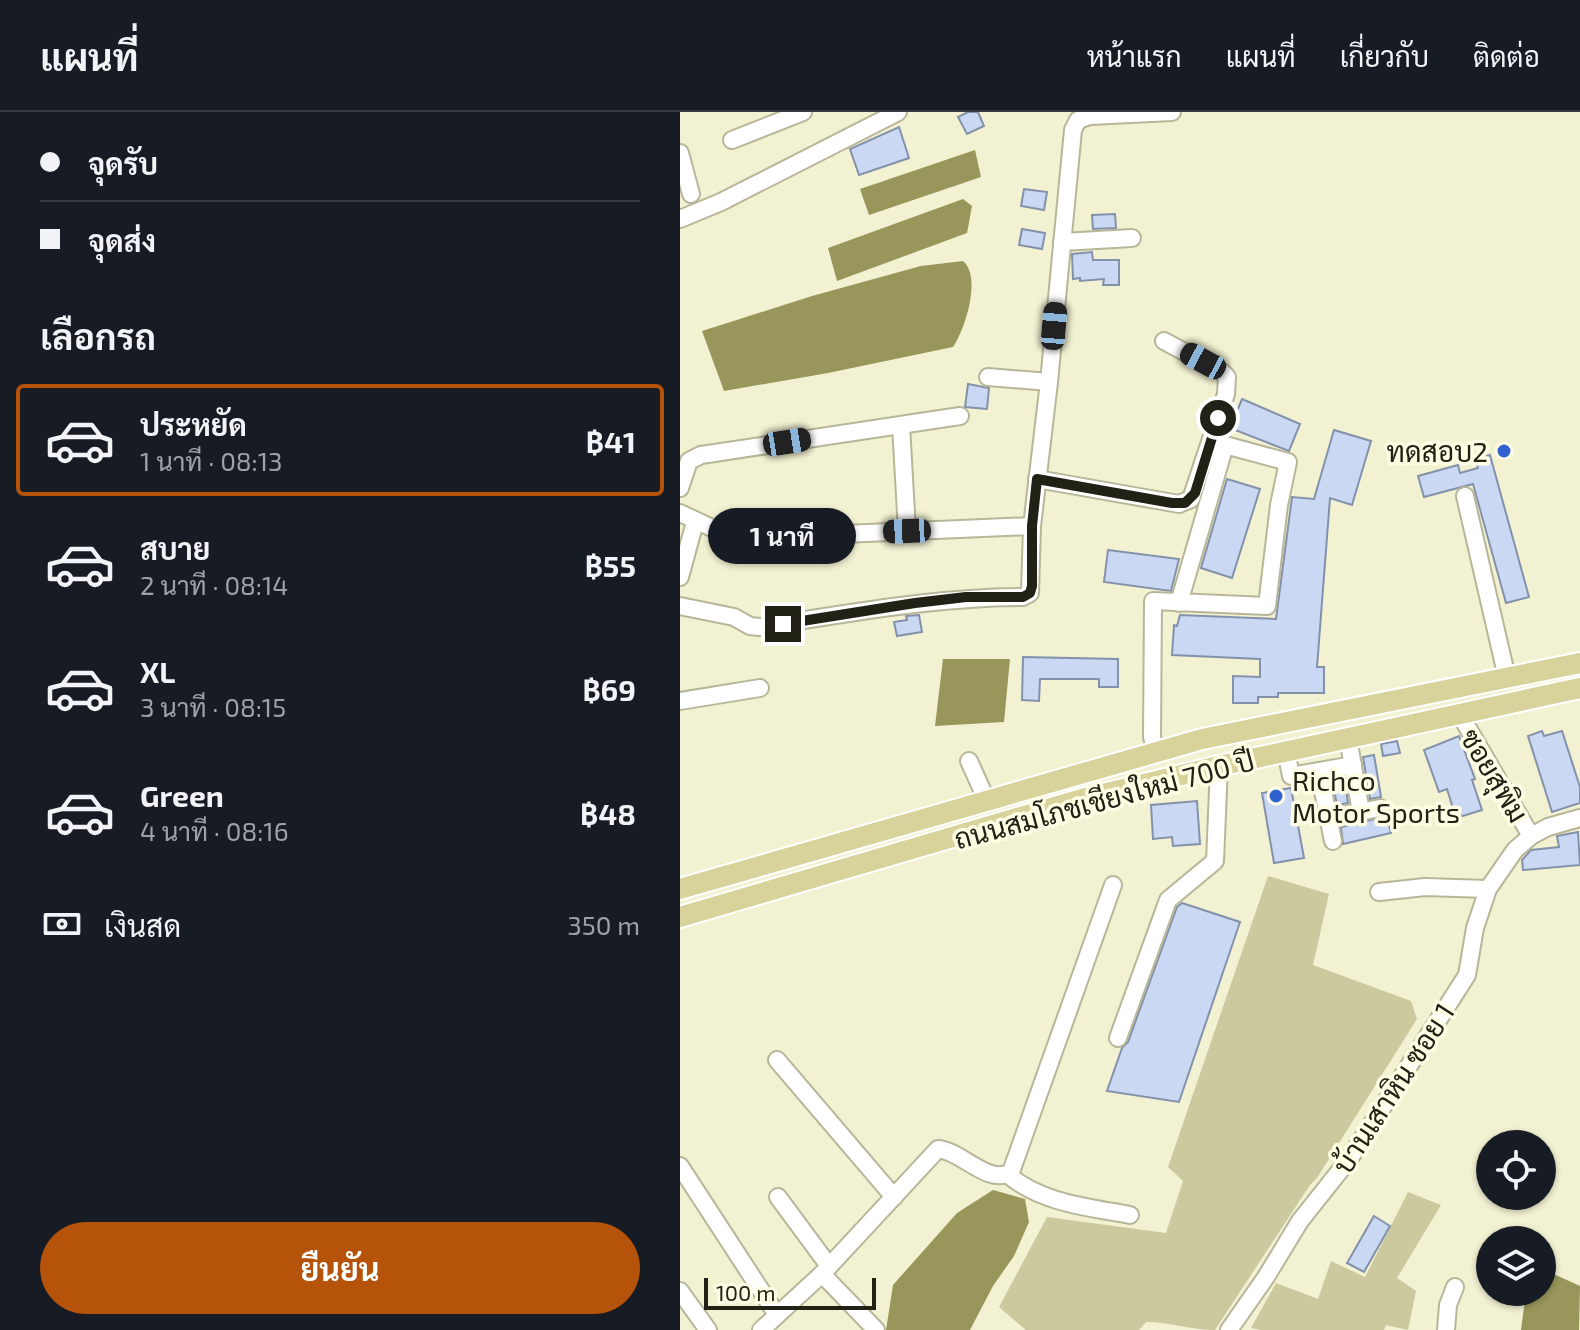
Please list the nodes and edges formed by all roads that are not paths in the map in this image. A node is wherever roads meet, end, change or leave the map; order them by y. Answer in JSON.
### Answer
{"nodes":[{"id":1,"x":803,"y":112,"type":"edge"},
{"id":2,"x":898,"y":112,"type":"edge"},
{"id":3,"x":1172,"y":112,"type":"edge"},
{"id":4,"x":1106,"y":114,"type":"edge"},
{"id":5,"x":732,"y":140,"type":"dead end"},
{"id":6,"x":680,"y":153,"type":"edge"},
{"id":7,"x":691,"y":194,"type":"dead end"},
{"id":8,"x":680,"y":219,"type":"edge"},
{"id":9,"x":1132,"y":238,"type":"dead end"},
{"id":10,"x":1062,"y":242,"type":"junction"},
{"id":11,"x":1164,"y":341,"type":"dead end"},
{"id":12,"x":988,"y":377,"type":"dead end"},
{"id":13,"x":1049,"y":382,"type":"junction"},
{"id":14,"x":960,"y":416,"type":"dead end"},
{"id":15,"x":901,"y":425,"type":"junction"},
{"id":16,"x":1037,"y":479,"type":"junction"},
{"id":17,"x":680,"y":488,"type":"edge"},
{"id":18,"x":1465,"y":496,"type":"dead end"},
{"id":19,"x":687,"y":517,"type":"edge"},
{"id":20,"x":1032,"y":526,"type":"junction"},
{"id":21,"x":907,"y":531,"type":"junction"},
{"id":22,"x":680,"y":577,"type":"edge"},
{"id":23,"x":1179,"y":603,"type":"junction"},
{"id":24,"x":680,"y":606,"type":"edge"},
{"id":25,"x":1580,"y":663,"type":"edge"},
{"id":26,"x":1507,"y":678,"type":"junction"},
{"id":27,"x":760,"y":688,"type":"dead end"},
{"id":28,"x":1580,"y":688,"type":"edge"},
{"id":29,"x":680,"y":701,"type":"edge"},
{"id":30,"x":1459,"y":713,"type":"junction"},
{"id":31,"x":1348,"y":738,"type":"junction"},
{"id":32,"x":1286,"y":751,"type":"junction"},
{"id":33,"x":1156,"y":752,"type":"junction"},
{"id":34,"x":969,"y":761,"type":"dead end"},
{"id":35,"x":1353,"y":765,"type":"junction"},
{"id":36,"x":1219,"y":766,"type":"junction"},
{"id":37,"x":1319,"y":771,"type":"junction"},
{"id":38,"x":987,"y":801,"type":"junction"},
{"id":39,"x":1380,"y":808,"type":"dead end"},
{"id":40,"x":1361,"y":812,"type":"junction"},
{"id":41,"x":1329,"y":818,"type":"junction"},
{"id":42,"x":1580,"y":818,"type":"edge"},
{"id":43,"x":1531,"y":836,"type":"junction"},
{"id":44,"x":1333,"y":841,"type":"dead end"},
{"id":45,"x":1113,"y":885,"type":"dead end"},
{"id":46,"x":680,"y":889,"type":"edge"},
{"id":47,"x":1488,"y":889,"type":"junction"},
{"id":48,"x":1379,"y":892,"type":"dead end"},
{"id":49,"x":680,"y":917,"type":"edge"},
{"id":50,"x":1118,"y":1038,"type":"dead end"},
{"id":51,"x":777,"y":1060,"type":"dead end"},
{"id":52,"x":680,"y":1166,"type":"edge"},
{"id":53,"x":1007,"y":1174,"type":"junction"},
{"id":54,"x":778,"y":1197,"type":"dead end"},
{"id":55,"x":894,"y":1197,"type":"junction"},
{"id":56,"x":1130,"y":1215,"type":"dead end"},
{"id":57,"x":826,"y":1270,"type":"junction"},
{"id":58,"x":1455,"y":1287,"type":"dead end"},
{"id":59,"x":680,"y":1291,"type":"edge"},
{"id":60,"x":777,"y":1315,"type":"junction"},
{"id":61,"x":708,"y":1330,"type":"edge"},
{"id":62,"x":761,"y":1330,"type":"edge"},
{"id":63,"x":876,"y":1330,"type":"edge"},
{"id":64,"x":1229,"y":1330,"type":"edge"},
{"id":65,"x":1446,"y":1330,"type":"edge"}],
"edges":[{"from":1,"to":5,"type":"street"},
{"from":2,"to":8,"type":"street"},
{"from":3,"to":4,"type":"street"},
{"from":4,"to":10,"type":"street"},
{"from":6,"to":7,"type":"street"},
{"from":9,"to":10,"type":"street"},
{"from":10,"to":13,"type":"street"},
{"from":11,"to":16,"type":"street"},
{"from":12,"to":13,"type":"street"},
{"from":13,"to":16,"type":"street"},
{"from":14,"to":15,"type":"street"},
{"from":15,"to":17,"type":"street"},
{"from":15,"to":21,"type":"street"},
{"from":16,"to":20,"type":"street"},
{"from":18,"to":26,"type":"street"},
{"from":19,"to":21,"type":"street"},
{"from":19,"to":22,"type":"street"},
{"from":20,"to":21,"type":"street"},
{"from":20,"to":24,"type":"street"},
{"from":23,"to":23,"type":"street"},
{"from":23,"to":33,"type":"street"},
{"from":25,"to":26,"type":"main road","name":"ถนนสมโภชเชียงใหม่ 700 ปี"},
{"from":26,"to":33,"type":"main road","name":"ถนนสมโภชเชียงใหม่ 700 ปี"},
{"from":27,"to":29,"type":"street"},
{"from":28,"to":30,"type":"main road","name":"ถนนสมโภชเชียงใหม่ 700 ปี"},
{"from":30,"to":31,"type":"main road","name":"ถนนสมโภชเชียงใหม่ 700 ปี"},
{"from":30,"to":43,"type":"street","name":"ซอยสุพิม"},
{"from":31,"to":32,"type":"main road","name":"ถนนสมโภชเชียงใหม่ 700 ปี"},
{"from":31,"to":35,"type":"street"},
{"from":32,"to":36,"type":"main road","name":"ถนนสมโภชเชียงใหม่ 700 ปี"},
{"from":32,"to":37,"type":"street"},
{"from":33,"to":38,"type":"main road","name":"ถนนสมโภชเชียงใหม่ 700 ปี"},
{"from":34,"to":38,"type":"street"},
{"from":35,"to":37,"type":"street"},
{"from":35,"to":40,"type":"street"},
{"from":36,"to":49,"type":"main road","name":"ถนนสมโภชเชียงใหม่ 700 ปี"},
{"from":36,"to":50,"type":"street"},
{"from":37,"to":41,"type":"street"},
{"from":38,"to":46,"type":"main road","name":"ถนนสมโภชเชียงใหม่ 700 ปี"},
{"from":39,"to":40,"type":"street"},
{"from":40,"to":41,"type":"street"},
{"from":41,"to":44,"type":"street"},
{"from":42,"to":43,"type":"street"},
{"from":43,"to":47,"type":"street","name":"บ้านเสาหิน ซอย 1"},
{"from":45,"to":53,"type":"street"},
{"from":47,"to":48,"type":"street"},
{"from":47,"to":64,"type":"street","name":"บ้านเสาหิน ซอย 1"},
{"from":51,"to":55,"type":"street"},
{"from":52,"to":60,"type":"street"},
{"from":53,"to":55,"type":"street"},
{"from":53,"to":56,"type":"street"},
{"from":54,"to":57,"type":"street"},
{"from":55,"to":57,"type":"street"},
{"from":57,"to":60,"type":"street"},
{"from":57,"to":63,"type":"street"},
{"from":58,"to":65,"type":"street"},
{"from":59,"to":61,"type":"street"},
{"from":60,"to":62,"type":"street"}]}
